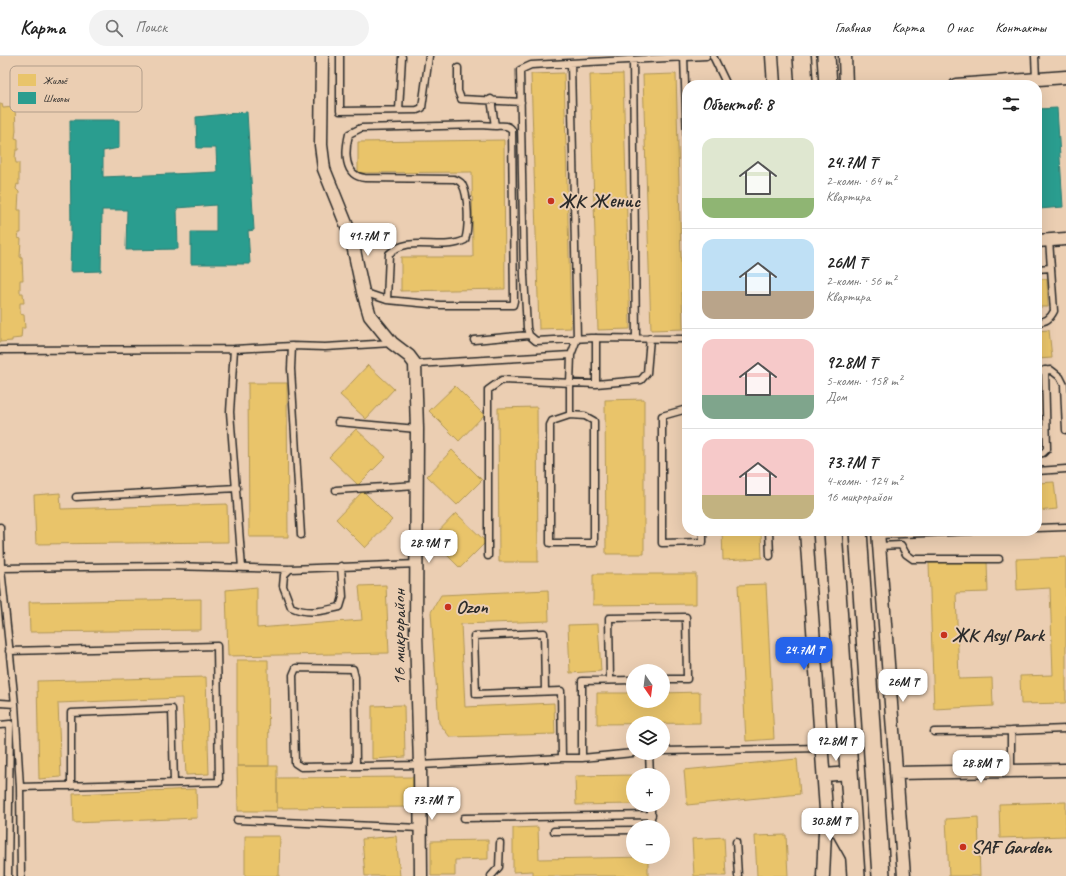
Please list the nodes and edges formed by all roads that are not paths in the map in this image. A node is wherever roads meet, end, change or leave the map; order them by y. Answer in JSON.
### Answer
{"nodes":[{"id":1,"x":322,"y":56,"type":"edge"},
{"id":2,"x":340,"y":56,"type":"edge"},
{"id":3,"x":429,"y":56,"type":"edge"},
{"id":4,"x":706,"y":56,"type":"edge"},
{"id":5,"x":713,"y":56,"type":"edge"},
{"id":6,"x":772,"y":56,"type":"edge"},
{"id":7,"x":802,"y":56,"type":"edge"},
{"id":8,"x":826,"y":56,"type":"edge"},
{"id":9,"x":846,"y":56,"type":"edge"},
{"id":10,"x":1035,"y":56,"type":"edge"},
{"id":11,"x":402,"y":57,"type":"dead end"},
{"id":12,"x":684,"y":57,"type":"junction"},
{"id":13,"x":622,"y":58,"type":"edge"},
{"id":14,"x":633,"y":60,"type":"junction"},
{"id":15,"x":571,"y":63,"type":"junction"},
{"id":16,"x":458,"y":68,"type":"dead end"},
{"id":17,"x":1066,"y":77,"type":"edge"},
{"id":18,"x":1036,"y":79,"type":"junction"},
{"id":19,"x":685,"y":80,"type":"edge"},
{"id":20,"x":725,"y":80,"type":"edge"},
{"id":21,"x":774,"y":80,"type":"edge"},
{"id":22,"x":804,"y":80,"type":"edge"},
{"id":23,"x":828,"y":80,"type":"edge"},
{"id":24,"x":846,"y":80,"type":"edge"},
{"id":25,"x":1023,"y":80,"type":"edge"},
{"id":26,"x":491,"y":99,"type":"junction"},
{"id":27,"x":522,"y":102,"type":"junction"},
{"id":28,"x":399,"y":110,"type":"junction"},
{"id":29,"x":495,"y":126,"type":"junction"},
{"id":30,"x":1066,"y":239,"type":"edge"},
{"id":31,"x":1043,"y":240,"type":"edge"},
{"id":32,"x":1051,"y":268,"type":"junction"},
{"id":33,"x":1042,"y":269,"type":"edge"},
{"id":34,"x":363,"y":292,"type":"junction"},
{"id":35,"x":387,"y":300,"type":"junction"},
{"id":36,"x":1042,"y":322,"type":"edge"},
{"id":37,"x":529,"y":335,"type":"junction"},
{"id":38,"x":596,"y":338,"type":"junction"},
{"id":39,"x":636,"y":338,"type":"junction"},
{"id":40,"x":650,"y":338,"type":"junction"},
{"id":41,"x":577,"y":339,"type":"junction"},
{"id":42,"x":682,"y":339,"type":"edge"},
{"id":43,"x":474,"y":340,"type":"dead end"},
{"id":44,"x":392,"y":343,"type":"junction"},
{"id":45,"x":292,"y":346,"type":"junction"},
{"id":46,"x":234,"y":349,"type":"junction"},
{"id":47,"x":0,"y":350,"type":"edge"},
{"id":48,"x":572,"y":355,"type":"junction"},
{"id":49,"x":415,"y":364,"type":"junction"},
{"id":50,"x":1042,"y":370,"type":"edge"},
{"id":51,"x":1045,"y":370,"type":"junction"},
{"id":52,"x":570,"y":384,"type":"junction"},
{"id":53,"x":596,"y":384,"type":"junction"},
{"id":54,"x":682,"y":410,"type":"edge"},
{"id":55,"x":570,"y":415,"type":"junction"},
{"id":56,"x":338,"y":422,"type":"dead end"},
{"id":57,"x":417,"y":429,"type":"junction"},
{"id":58,"x":1066,"y":430,"type":"edge"},
{"id":59,"x":1042,"y":453,"type":"edge"},
{"id":60,"x":1066,"y":469,"type":"edge"},
{"id":61,"x":1042,"y":471,"type":"edge"},
{"id":62,"x":417,"y":485,"type":"junction"},
{"id":63,"x":237,"y":488,"type":"junction"},
{"id":64,"x":336,"y":490,"type":"dead end"},
{"id":65,"x":76,"y":497,"type":"dead end"},
{"id":66,"x":0,"y":527,"type":"edge"},
{"id":67,"x":1066,"y":527,"type":"edge"},
{"id":68,"x":1042,"y":528,"type":"edge"},
{"id":69,"x":301,"y":535,"type":"dead end"},
{"id":70,"x":703,"y":536,"type":"edge"},
{"id":71,"x":769,"y":536,"type":"edge"},
{"id":72,"x":806,"y":536,"type":"edge"},
{"id":73,"x":834,"y":536,"type":"edge"},
{"id":74,"x":858,"y":536,"type":"edge"},
{"id":75,"x":894,"y":536,"type":"edge"},
{"id":76,"x":879,"y":537,"type":"edge"},
{"id":77,"x":488,"y":556,"type":"dead end"},
{"id":78,"x":770,"y":556,"type":"dead end"},
{"id":79,"x":999,"y":558,"type":"dead end"},
{"id":80,"x":417,"y":564,"type":"junction"},
{"id":81,"x":341,"y":566,"type":"junction"},
{"id":82,"x":1,"y":568,"type":"junction"},
{"id":83,"x":242,"y":568,"type":"junction"},
{"id":84,"x":290,"y":569,"type":"junction"},
{"id":85,"x":9,"y":651,"type":"junction"},
{"id":86,"x":670,"y":679,"type":"edge"},
{"id":87,"x":610,"y":680,"type":"junction"},
{"id":88,"x":626,"y":680,"type":"edge"},
{"id":89,"x":545,"y":691,"type":"junction"},
{"id":90,"x":0,"y":703,"type":"edge"},
{"id":91,"x":15,"y":704,"type":"junction"},
{"id":92,"x":0,"y":725,"type":"edge"},
{"id":93,"x":1066,"y":729,"type":"edge"},
{"id":94,"x":1011,"y":731,"type":"junction"},
{"id":95,"x":934,"y":732,"type":"dead end"},
{"id":96,"x":822,"y":748,"type":"junction"},
{"id":97,"x":670,"y":751,"type":"edge"},
{"id":98,"x":626,"y":754,"type":"edge"},
{"id":99,"x":562,"y":758,"type":"junction"},
{"id":100,"x":582,"y":758,"type":"junction"},
{"id":101,"x":420,"y":765,"type":"junction"},
{"id":102,"x":356,"y":766,"type":"junction"},
{"id":103,"x":1066,"y":770,"type":"edge"},
{"id":104,"x":1011,"y":771,"type":"junction"},
{"id":105,"x":850,"y":773,"type":"junction"},
{"id":106,"x":896,"y":773,"type":"junction"},
{"id":107,"x":824,"y":775,"type":"junction"},
{"id":108,"x":174,"y":783,"type":"junction"},
{"id":109,"x":71,"y":786,"type":"junction"},
{"id":110,"x":20,"y":787,"type":"junction"},
{"id":111,"x":826,"y":810,"type":"junction"},
{"id":112,"x":652,"y":812,"type":"edge"},
{"id":113,"x":652,"y":815,"type":"junction"},
{"id":114,"x":464,"y":818,"type":"dead end"},
{"id":115,"x":237,"y":820,"type":"dead end"},
{"id":116,"x":652,"y":820,"type":"edge"},
{"id":117,"x":420,"y":828,"type":"junction"},
{"id":118,"x":626,"y":830,"type":"edge"},
{"id":119,"x":554,"y":831,"type":"dead end"},
{"id":120,"x":736,"y":842,"type":"dead end"},
{"id":121,"x":500,"y":843,"type":"dead end"},
{"id":122,"x":856,"y":869,"type":"edge"},
{"id":123,"x":8,"y":876,"type":"edge"},
{"id":124,"x":21,"y":876,"type":"edge"},
{"id":125,"x":421,"y":876,"type":"edge"},
{"id":126,"x":491,"y":876,"type":"edge"},
{"id":127,"x":738,"y":876,"type":"edge"},
{"id":128,"x":823,"y":876,"type":"edge"},
{"id":129,"x":881,"y":876,"type":"edge"},
{"id":130,"x":904,"y":876,"type":"edge"}],
"edges":[{"from":1,"to":34,"type":"street"},
{"from":2,"to":28,"type":"lane"},
{"from":3,"to":28,"type":"lane"},
{"from":4,"to":12,"type":"lane"},
{"from":5,"to":20,"type":"lane"},
{"from":6,"to":21,"type":"street"},
{"from":7,"to":22,"type":"main road"},
{"from":8,"to":23,"type":"main road"},
{"from":9,"to":24,"type":"street"},
{"from":10,"to":18,"type":"lane"},
{"from":11,"to":28,"type":"lane"},
{"from":12,"to":14,"type":"lane"},
{"from":12,"to":19,"type":"lane"},
{"from":13,"to":14,"type":"lane"},
{"from":13,"to":15,"type":"lane"},
{"from":14,"to":39,"type":"lane"},
{"from":15,"to":27,"type":"lane"},
{"from":15,"to":41,"type":"lane"},
{"from":16,"to":26,"type":"lane"},
{"from":17,"to":18,"type":"street"},
{"from":18,"to":25,"type":"street"},
{"from":26,"to":27,"type":"lane"},
{"from":26,"to":29,"type":"lane"},
{"from":27,"to":37,"type":"lane"},
{"from":29,"to":35,"type":"lane"},
{"from":29,"to":35,"type":"lane"},
{"from":30,"to":31,"type":"street"},
{"from":31,"to":32,"type":"lane"},
{"from":32,"to":33,"type":"lane"},
{"from":32,"to":36,"type":"lane"},
{"from":34,"to":35,"type":"lane"},
{"from":34,"to":44,"type":"street"},
{"from":37,"to":41,"type":"lane"},
{"from":37,"to":43,"type":"lane"},
{"from":38,"to":39,"type":"lane"},
{"from":38,"to":41,"type":"lane"},
{"from":38,"to":53,"type":"lane"},
{"from":39,"to":40,"type":"lane"},
{"from":40,"to":42,"type":"lane"},
{"from":40,"to":53,"type":"lane"},
{"from":41,"to":48,"type":"lane"},
{"from":44,"to":45,"type":"lane"},
{"from":44,"to":49,"type":"street"},
{"from":45,"to":46,"type":"lane"},
{"from":45,"to":69,"type":"lane"},
{"from":46,"to":47,"type":"lane"},
{"from":46,"to":63,"type":"lane"},
{"from":48,"to":49,"type":"lane"},
{"from":48,"to":52,"type":"lane"},
{"from":49,"to":57,"type":"street","name":"16 микрорайон"},
{"from":50,"to":51,"type":"lane"},
{"from":51,"to":58,"type":"lane"},
{"from":51,"to":59,"type":"lane"},
{"from":52,"to":53,"type":"lane"},
{"from":52,"to":55,"type":"lane"},
{"from":52,"to":77,"type":"lane"},
{"from":54,"to":70,"type":"lane"},
{"from":55,"to":55,"type":"lane"},
{"from":56,"to":57,"type":"lane"},
{"from":57,"to":62,"type":"street","name":"16 микрорайон"},
{"from":60,"to":61,"type":"lane"},
{"from":62,"to":64,"type":"lane"},
{"from":62,"to":80,"type":"street","name":"16 микрорайон"},
{"from":63,"to":65,"type":"lane"},
{"from":63,"to":83,"type":"lane"},
{"from":66,"to":82,"type":"lane"},
{"from":67,"to":68,"type":"lane"},
{"from":71,"to":78,"type":"lane"},
{"from":72,"to":96,"type":"street"},
{"from":73,"to":105,"type":"main road"},
{"from":74,"to":129,"type":"main road"},
{"from":75,"to":76,"type":"lane"},
{"from":76,"to":79,"type":"lane"},
{"from":76,"to":106,"type":"street"},
{"from":80,"to":81,"type":"lane"},
{"from":80,"to":101,"type":"street","name":"16 микрорайон"},
{"from":81,"to":84,"type":"lane"},
{"from":81,"to":84,"type":"lane"},
{"from":82,"to":83,"type":"lane"},
{"from":82,"to":85,"type":"lane"},
{"from":83,"to":84,"type":"lane"},
{"from":85,"to":91,"type":"lane"},
{"from":85,"to":108,"type":"lane"},
{"from":86,"to":87,"type":"lane"},
{"from":87,"to":88,"type":"lane"},
{"from":87,"to":100,"type":"lane"},
{"from":89,"to":89,"type":"lane"},
{"from":89,"to":99,"type":"lane"},
{"from":90,"to":91,"type":"lane"},
{"from":91,"to":110,"type":"lane"},
{"from":92,"to":123,"type":"lane"},
{"from":93,"to":94,"type":"lane"},
{"from":94,"to":95,"type":"lane"},
{"from":94,"to":104,"type":"lane"},
{"from":96,"to":97,"type":"lane"},
{"from":96,"to":107,"type":"street"},
{"from":98,"to":100,"type":"lane"},
{"from":99,"to":100,"type":"lane"},
{"from":99,"to":101,"type":"lane"},
{"from":101,"to":102,"type":"lane"},
{"from":101,"to":117,"type":"street","name":"16 микрорайон"},
{"from":102,"to":102,"type":"lane"},
{"from":103,"to":104,"type":"street"},
{"from":104,"to":106,"type":"street"},
{"from":105,"to":107,"type":"street"},
{"from":105,"to":122,"type":"main road"},
{"from":106,"to":130,"type":"street"},
{"from":107,"to":111,"type":"street"},
{"from":108,"to":109,"type":"lane"},
{"from":108,"to":109,"type":"lane"},
{"from":109,"to":110,"type":"lane"},
{"from":110,"to":124,"type":"lane"},
{"from":111,"to":122,"type":"street"},
{"from":111,"to":128,"type":"street"},
{"from":112,"to":113,"type":"lane"},
{"from":113,"to":114,"type":"lane"},
{"from":113,"to":116,"type":"lane"},
{"from":115,"to":117,"type":"lane"},
{"from":117,"to":125,"type":"street","name":"16 микрорайон"},
{"from":118,"to":119,"type":"lane"},
{"from":120,"to":127,"type":"lane"},
{"from":121,"to":126,"type":"lane"}]}
